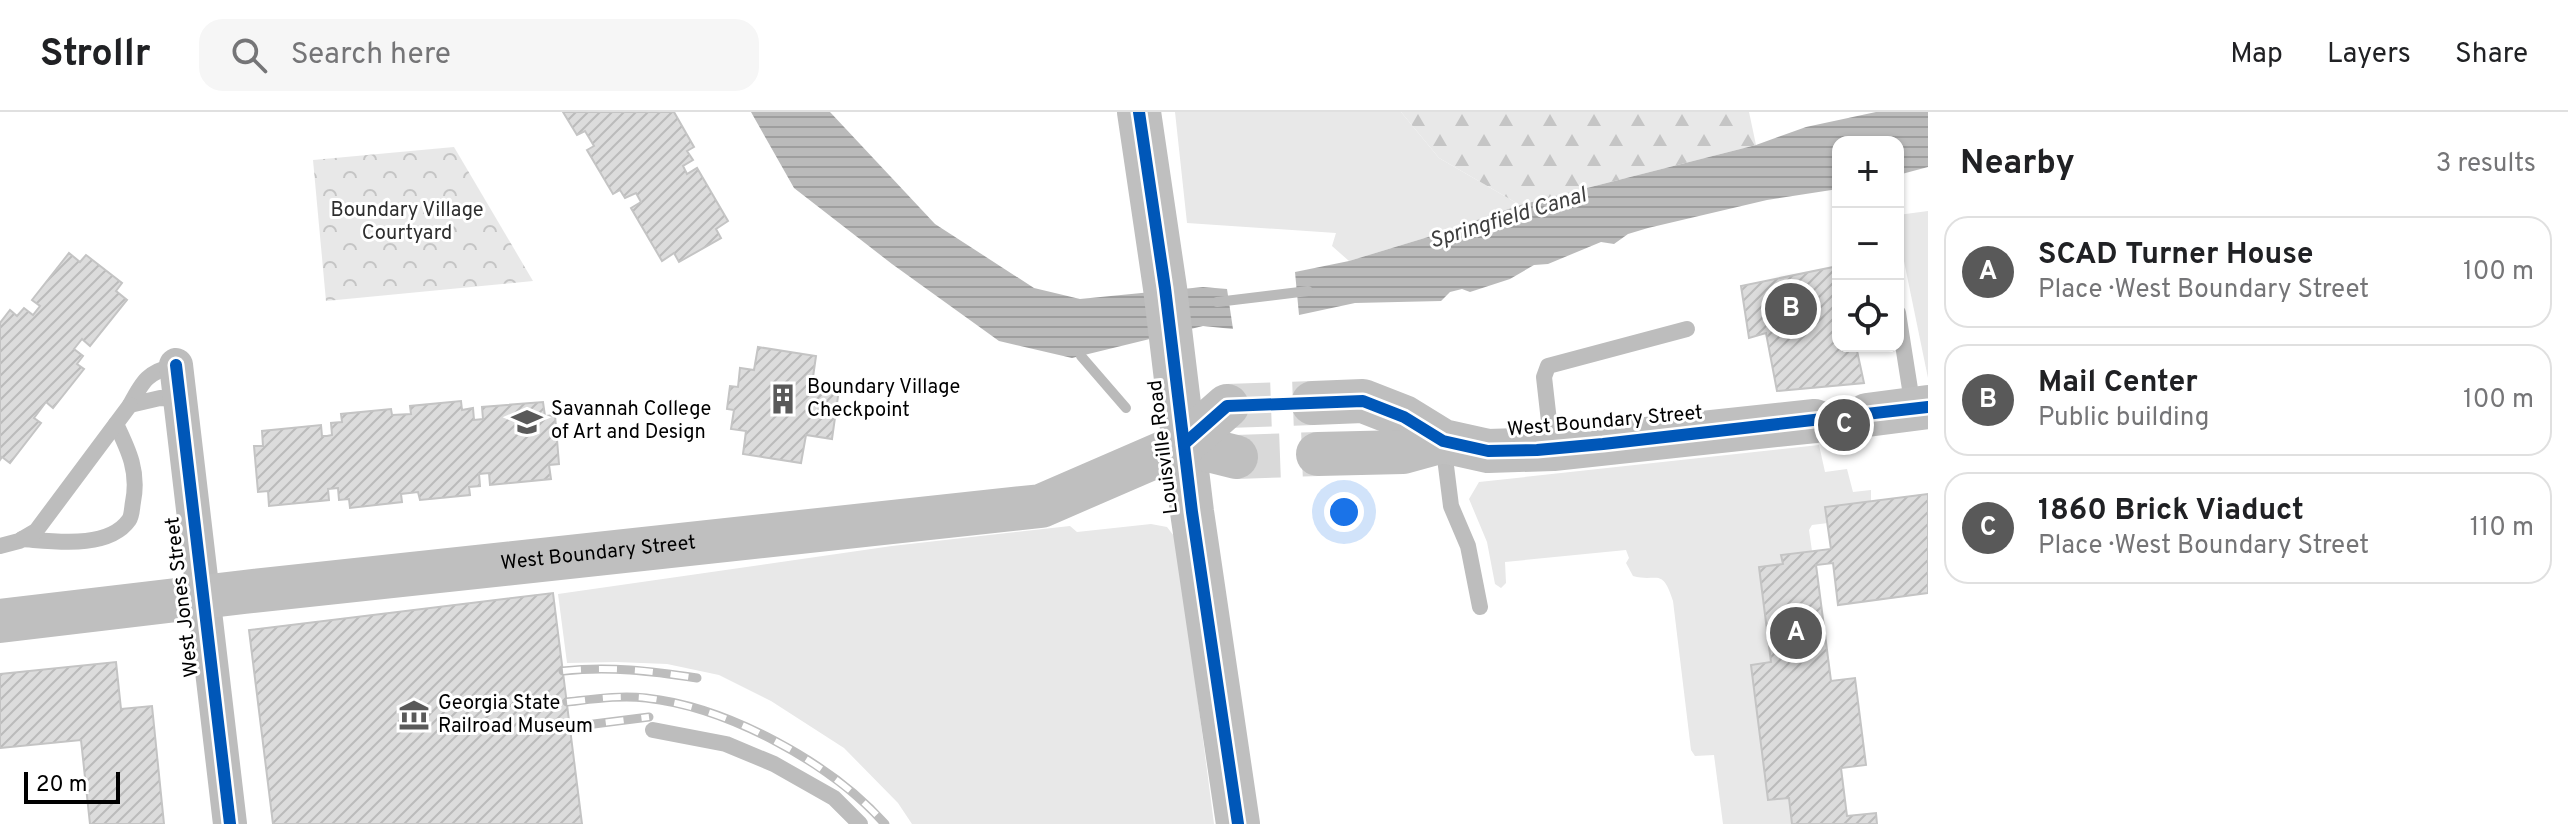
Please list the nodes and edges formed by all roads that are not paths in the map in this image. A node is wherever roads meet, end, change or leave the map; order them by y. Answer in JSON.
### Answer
{"nodes":[{"id":1,"x":1139,"y":112,"type":"edge"},
{"id":2,"x":1687,"y":329,"type":"dead end"},
{"id":3,"x":1904,"y":351,"type":"edge"},
{"id":4,"x":176,"y":365,"type":"joint"},
{"id":5,"x":180,"y":399,"type":"junction"},
{"id":6,"x":1313,"y":403,"type":"tunnel mouth"},
{"id":7,"x":130,"y":405,"type":"junction"},
{"id":8,"x":1227,"y":406,"type":"tunnel mouth"},
{"id":9,"x":1922,"y":407,"type":"edge"},
{"id":10,"x":1867,"y":415,"type":"dead end"},
{"id":11,"x":1815,"y":421,"type":"dead end"},
{"id":12,"x":116,"y":424,"type":"junction"},
{"id":13,"x":1443,"y":441,"type":"junction"},
{"id":14,"x":1184,"y":444,"type":"junction"},
{"id":15,"x":1553,"y":449,"type":"junction"},
{"id":16,"x":1318,"y":454,"type":"tunnel mouth"},
{"id":17,"x":1236,"y":457,"type":"tunnel mouth"},
{"id":18,"x":22,"y":539,"type":"junction"},
{"id":19,"x":0,"y":546,"type":"edge"},
{"id":20,"x":203,"y":598,"type":"junction"},
{"id":21,"x":1480,"y":607,"type":"dead end"},
{"id":22,"x":0,"y":621,"type":"edge"},
{"id":23,"x":653,"y":730,"type":"dead end"},
{"id":24,"x":230,"y":824,"type":"edge"},
{"id":25,"x":860,"y":824,"type":"edge"},
{"id":26,"x":1238,"y":824,"type":"edge"}],
"edges":[{"from":1,"to":14,"type":"main road","name":"Louisville Road"},
{"from":2,"to":15,"type":"lane"},
{"from":3,"to":9,"type":"lane"},
{"from":4,"to":5,"type":"street","name":"West Jones Street"},
{"from":4,"to":7,"type":"lane"},
{"from":5,"to":7,"type":"lane"},
{"from":5,"to":20,"type":"street","name":"West Jones Street"},
{"from":6,"to":13,"type":"main road","name":"West Boundary Street"},
{"from":7,"to":12,"type":"lane"},
{"from":8,"to":14,"type":"main road","name":"West Boundary Street"},
{"from":9,"to":10,"type":"main road"},
{"from":11,"to":15,"type":"main road","name":"West Boundary Street"},
{"from":12,"to":18,"type":"lane"},
{"from":12,"to":18,"type":"lane"},
{"from":13,"to":15,"type":"main road","name":"West Boundary Street"},
{"from":13,"to":16,"type":"main road","name":"West Boundary Street"},
{"from":13,"to":21,"type":"lane"},
{"from":14,"to":17,"type":"main road"},
{"from":14,"to":20,"type":"main road","name":"West Boundary Street"},
{"from":14,"to":26,"type":"main road","name":"Louisville Road"},
{"from":18,"to":19,"type":"lane"},
{"from":20,"to":22,"type":"main road","name":"West Boundary Street"},
{"from":20,"to":24,"type":"street","name":"West Jones Street"},
{"from":23,"to":25,"type":"lane"}]}
